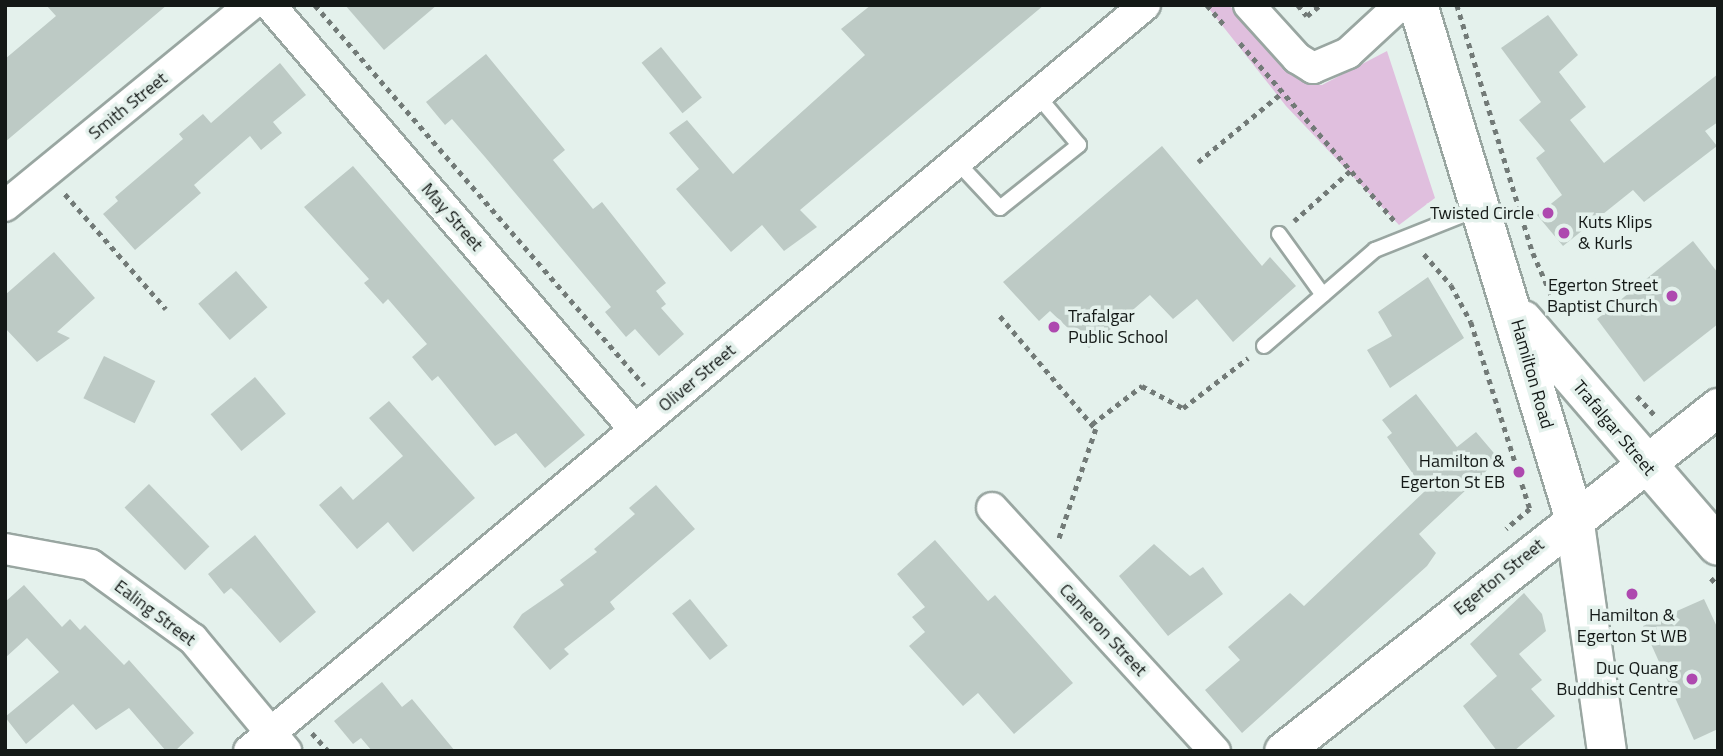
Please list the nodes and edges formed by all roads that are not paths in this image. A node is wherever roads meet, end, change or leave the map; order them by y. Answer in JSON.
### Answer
{"nodes":[{"id":1,"x":251,"y":5,"type":"edge"},
{"id":2,"x":270,"y":5,"type":"edge"},
{"id":3,"x":1145,"y":5,"type":"edge"},
{"id":4,"x":1249,"y":5,"type":"edge"},
{"id":5,"x":1400,"y":5,"type":"edge"},
{"id":6,"x":1418,"y":5,"type":"edge"},
{"id":7,"x":1037,"y":95,"type":"junction"},
{"id":8,"x":957,"y":162,"type":"junction"},
{"id":9,"x":5,"y":206,"type":"edge"},
{"id":10,"x":1482,"y":208,"type":"junction"},
{"id":11,"x":1279,"y":234,"type":"road end"},
{"id":12,"x":1323,"y":295,"type":"junction"},
{"id":13,"x":1513,"y":307,"type":"junction"},
{"id":14,"x":1264,"y":346,"type":"road end"},
{"id":15,"x":1718,"y":407,"type":"edge"},
{"id":16,"x":635,"y":430,"type":"junction"},
{"id":17,"x":1644,"y":464,"type":"junction"},
{"id":18,"x":992,"y":508,"type":"dead end"},
{"id":19,"x":1574,"y":517,"type":"junction"},
{"id":20,"x":1718,"y":546,"type":"edge"},
{"id":21,"x":5,"y":549,"type":"edge"},
{"id":22,"x":268,"y":745,"type":"edge"},
{"id":23,"x":1215,"y":751,"type":"edge"},
{"id":24,"x":1283,"y":751,"type":"edge"},
{"id":25,"x":1607,"y":751,"type":"edge"}],
"edges":[{"from":1,"to":9,"type":"street","name":"Smith Street"},
{"from":2,"to":16,"type":"street","name":"May Street"},
{"from":3,"to":7,"type":"street","name":"Oliver Street"},
{"from":4,"to":5,"type":"street"},
{"from":6,"to":10,"type":"main road","name":"Hamilton Road"},
{"from":7,"to":8,"type":"street","name":"Oliver Street"},
{"from":7,"to":8,"type":"lane"},
{"from":8,"to":16,"type":"street","name":"Oliver Street"},
{"from":10,"to":12,"type":"lane"},
{"from":10,"to":13,"type":"main road","name":"Hamilton Road"},
{"from":11,"to":12,"type":"lane"},
{"from":12,"to":14,"type":"lane"},
{"from":13,"to":17,"type":"main road","name":"Trafalgar Street"},
{"from":13,"to":19,"type":"main road","name":"Hamilton Road"},
{"from":15,"to":17,"type":"street","name":"Egerton Street"},
{"from":16,"to":22,"type":"street","name":"Oliver Street"},
{"from":17,"to":19,"type":"street","name":"Egerton Street"},
{"from":17,"to":20,"type":"main road","name":"Trafalgar Street"},
{"from":18,"to":23,"type":"street","name":"Cameron Street"},
{"from":19,"to":24,"type":"street","name":"Egerton Street"},
{"from":19,"to":25,"type":"main road","name":"Hamilton Road"},
{"from":21,"to":22,"type":"street","name":"Ealing Street"}]}
